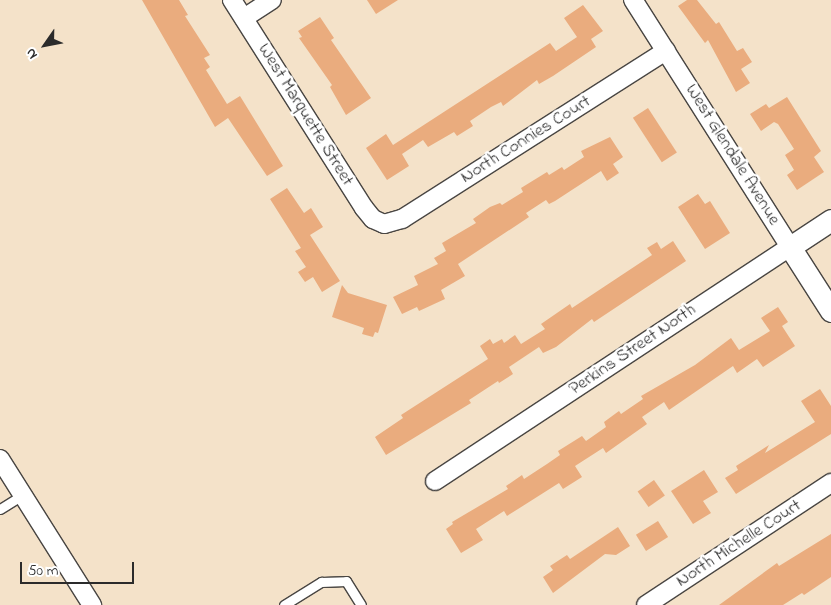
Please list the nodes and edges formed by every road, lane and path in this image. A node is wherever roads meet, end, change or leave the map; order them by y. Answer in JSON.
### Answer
{"nodes":[{"id":1,"x":232,"y":0,"type":"edge"},
{"id":2,"x":272,"y":0,"type":"edge"},
{"id":3,"x":633,"y":0,"type":"edge"},
{"id":4,"x":244,"y":18,"type":"junction"},
{"id":5,"x":666,"y":50,"type":"junction"},
{"id":6,"x":831,"y":220,"type":"edge"},
{"id":7,"x":384,"y":224,"type":"joint"},
{"id":8,"x":790,"y":246,"type":"junction"},
{"id":9,"x":831,"y":311,"type":"edge"},
{"id":10,"x":0,"y":459,"type":"edge"},
{"id":11,"x":435,"y":481,"type":"dead end"},
{"id":12,"x":831,"y":483,"type":"edge"},
{"id":13,"x":22,"y":495,"type":"junction"},
{"id":14,"x":0,"y":509,"type":"edge"},
{"id":15,"x":92,"y":605,"type":"edge"},
{"id":16,"x":284,"y":605,"type":"edge"},
{"id":17,"x":361,"y":605,"type":"edge"},
{"id":18,"x":646,"y":605,"type":"edge"}],
"edges":[{"from":1,"to":4,"type":"street","name":"West Marquette Street"},
{"from":2,"to":4,"type":"street"},
{"from":3,"to":5,"type":"street","name":"West Glendale Avenue"},
{"from":4,"to":7,"type":"street","name":"West Marquette Street"},
{"from":5,"to":7,"type":"street","name":"North Connies Court"},
{"from":5,"to":8,"type":"street","name":"West Glendale Avenue"},
{"from":6,"to":8,"type":"street","name":"Perkins Street North"},
{"from":8,"to":9,"type":"street","name":"West Glendale Avenue"},
{"from":8,"to":11,"type":"street","name":"Perkins Street North"},
{"from":10,"to":13,"type":"street"},
{"from":12,"to":18,"type":"street","name":"North Michelle Court"},
{"from":13,"to":14,"type":"lane"},
{"from":13,"to":15,"type":"street"},
{"from":16,"to":17,"type":"lane"}]}
